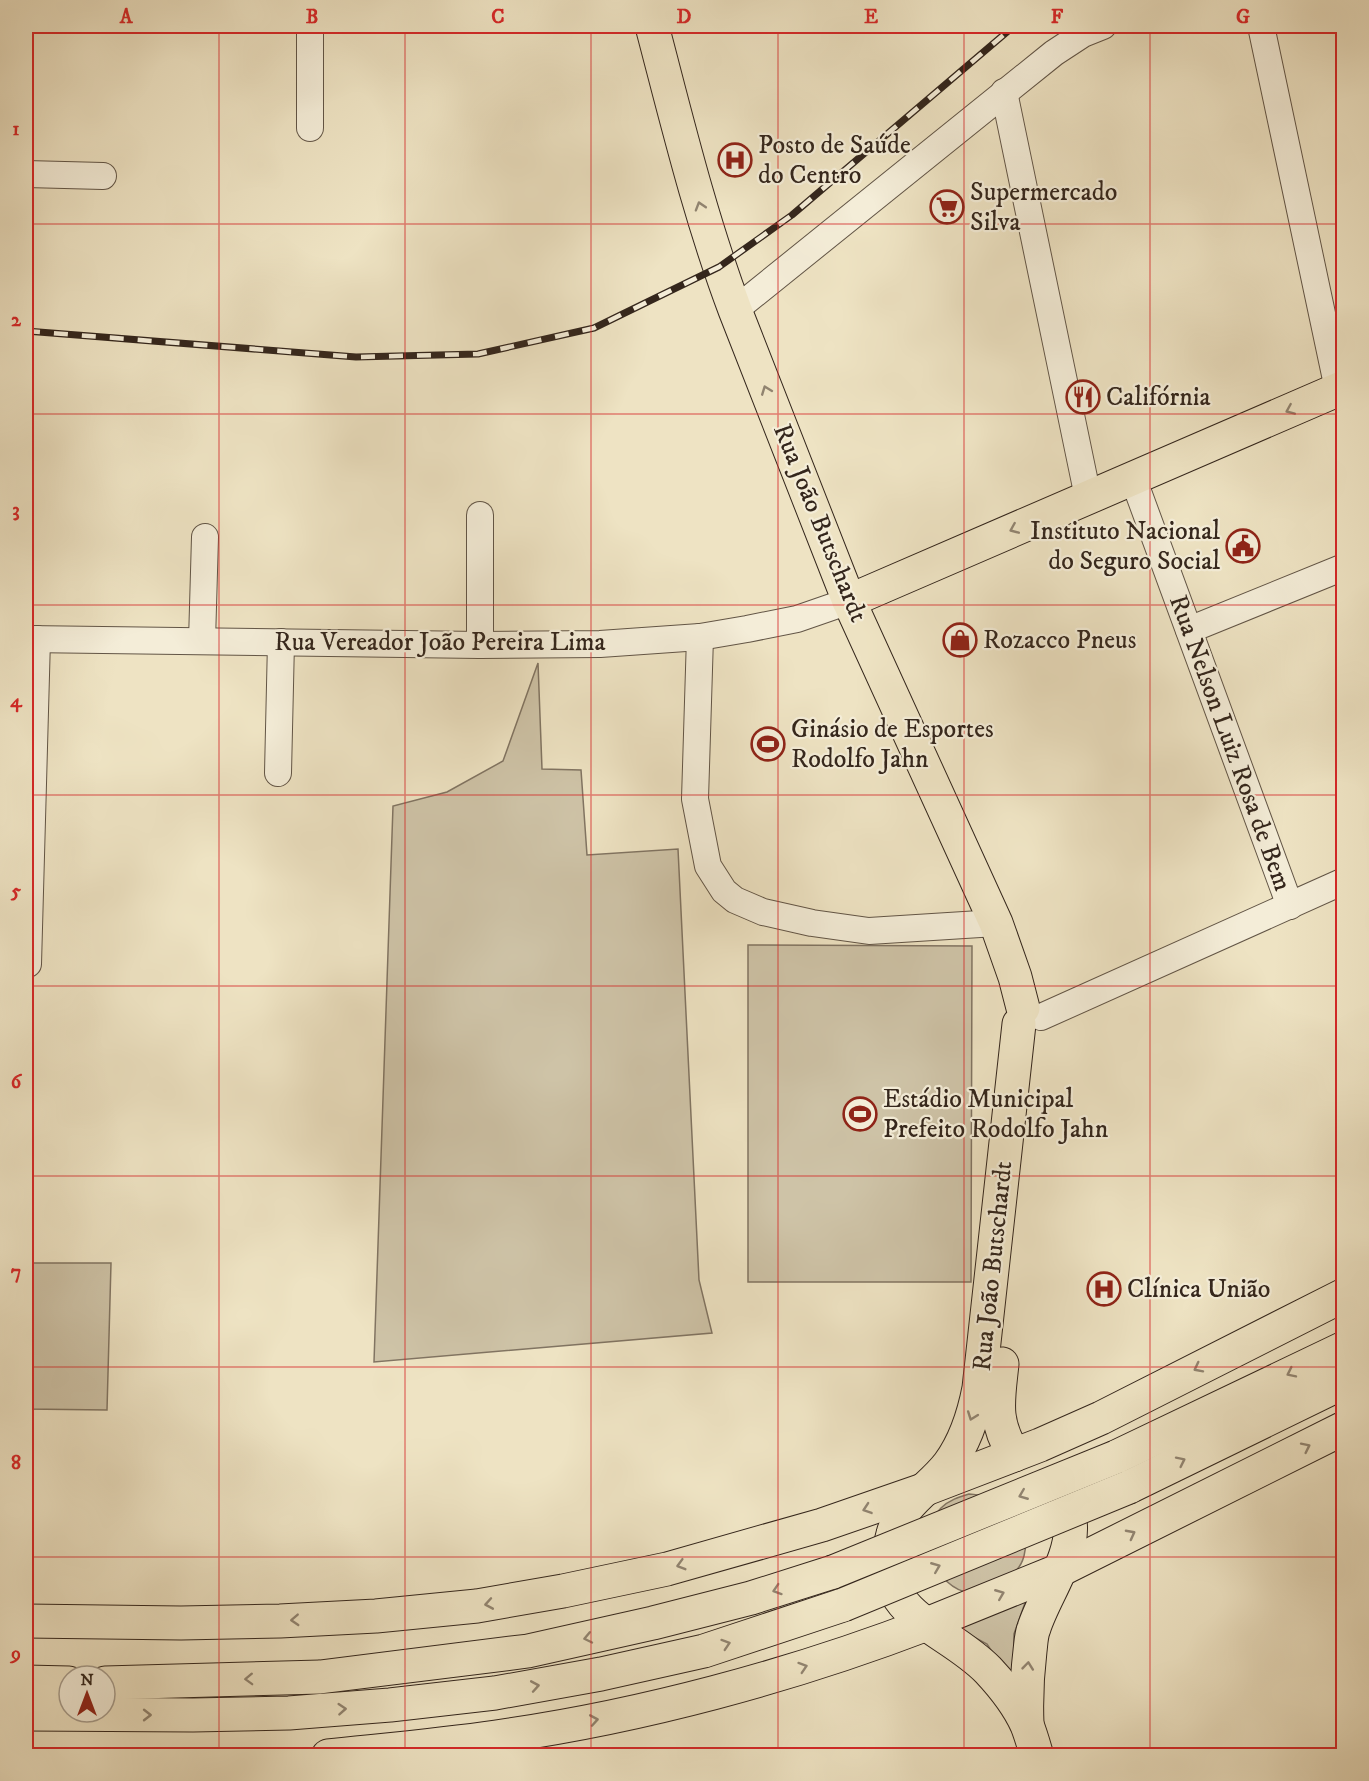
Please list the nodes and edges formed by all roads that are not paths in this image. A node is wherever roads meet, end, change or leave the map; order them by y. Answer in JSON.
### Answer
{"nodes":[{"id":1,"x":310,"y":26,"type":"edge"},
{"id":2,"x":652,"y":26,"type":"edge"},
{"id":3,"x":1103,"y":26,"type":"edge"},
{"id":4,"x":1261,"y":26,"type":"edge"},
{"id":5,"x":1004,"y":92,"type":"junction"},
{"id":6,"x":310,"y":128,"type":"dead end"},
{"id":7,"x":26,"y":174,"type":"edge"},
{"id":8,"x":103,"y":176,"type":"dead end"},
{"id":9,"x":735,"y":310,"type":"junction"},
{"id":10,"x":1341,"y":388,"type":"edge"},
{"id":11,"x":1133,"y":478,"type":"junction"},
{"id":12,"x":1088,"y":497,"type":"junction"},
{"id":13,"x":480,"y":515,"type":"dead end"},
{"id":14,"x":206,"y":537,"type":"dead end"},
{"id":15,"x":1344,"y":567,"type":"edge"},
{"id":16,"x":849,"y":601,"type":"junction"},
{"id":17,"x":1189,"y":630,"type":"junction"},
{"id":18,"x":700,"y":637,"type":"junction"},
{"id":19,"x":31,"y":639,"type":"edge"},
{"id":20,"x":202,"y":641,"type":"junction"},
{"id":21,"x":281,"y":642,"type":"junction"},
{"id":22,"x":480,"y":645,"type":"junction"},
{"id":23,"x":278,"y":773,"type":"dead end"},
{"id":24,"x":1344,"y":881,"type":"edge"},
{"id":25,"x":1290,"y":906,"type":"junction"},
{"id":26,"x":996,"y":923,"type":"junction"},
{"id":27,"x":27,"y":964,"type":"edge"},
{"id":28,"x":1031,"y":1018,"type":"junction"},
{"id":29,"x":1344,"y":1295,"type":"edge"},
{"id":30,"x":1344,"y":1348,"type":"edge"},
{"id":31,"x":1344,"y":1382,"type":"edge"},
{"id":32,"x":999,"y":1419,"type":"junction"},
{"id":33,"x":1344,"y":1428,"type":"edge"},
{"id":34,"x":1064,"y":1435,"type":"junction"},
{"id":35,"x":1014,"y":1455,"type":"junction"},
{"id":36,"x":923,"y":1490,"type":"junction"},
{"id":37,"x":1073,"y":1564,"type":"junction"},
{"id":38,"x":26,"y":1622,"type":"edge"},
{"id":39,"x":927,"y":1624,"type":"junction"},
{"id":40,"x":889,"y":1638,"type":"junction"},
{"id":41,"x":977,"y":1661,"type":"junction"},
{"id":42,"x":26,"y":1682,"type":"edge"},
{"id":43,"x":57,"y":1683,"type":"edge"},
{"id":44,"x":117,"y":1683,"type":"edge"},
{"id":45,"x":26,"y":1714,"type":"edge"},
{"id":46,"x":1027,"y":1725,"type":"junction"},
{"id":47,"x":403,"y":1752,"type":"edge"},
{"id":48,"x":328,"y":1755,"type":"edge"},
{"id":49,"x":1037,"y":1755,"type":"edge"}],
"edges":[{"from":1,"to":6,"type":"street"},
{"from":9,"to":2,"type":"main road","name":"Rua João Butschardt","one_way":true},
{"from":3,"to":5,"type":"street"},
{"from":4,"to":10,"type":"street"},
{"from":5,"to":9,"type":"street"},
{"from":5,"to":12,"type":"street"},
{"from":7,"to":8,"type":"street"},
{"from":16,"to":9,"type":"main road","name":"Rua João Butschardt","one_way":true},
{"from":10,"to":11,"type":"main road","one_way":true},
{"from":11,"to":12,"type":"main road"},
{"from":11,"to":17,"type":"street","name":"Rua Nelson Luiz Rosa de Bem"},
{"from":12,"to":16,"type":"main road","one_way":true},
{"from":13,"to":22,"type":"street"},
{"from":14,"to":20,"type":"street"},
{"from":15,"to":17,"type":"street"},
{"from":16,"to":18,"type":"street","name":"Rua Vereador João Pereira Lima"},
{"from":16,"to":26,"type":"main road","name":"Rua João Butschardt"},
{"from":17,"to":25,"type":"street","name":"Rua Nelson Luiz Rosa de Bem"},
{"from":18,"to":22,"type":"street","name":"Rua Vereador João Pereira Lima"},
{"from":18,"to":26,"type":"street"},
{"from":19,"to":20,"type":"street","name":"Rua Vereador João Pereira Lima"},
{"from":19,"to":27,"type":"street"},
{"from":20,"to":21,"type":"street","name":"Rua Vereador João Pereira Lima"},
{"from":21,"to":22,"type":"street","name":"Rua Vereador João Pereira Lima"},
{"from":21,"to":23,"type":"street"},
{"from":24,"to":25,"type":"street"},
{"from":25,"to":28,"type":"street"},
{"from":26,"to":28,"type":"main road","name":"Rua João Butschardt"},
{"from":28,"to":32,"type":"main road","name":"Rua João Butschardt"},
{"from":28,"to":36,"type":"main road","name":"Rua João Butschardt","one_way":true},
{"from":29,"to":34,"type":"main road","one_way":true},
{"from":30,"to":44,"type":"main road","one_way":true,"bridge":true},
{"from":45,"to":31,"type":"main road","one_way":true,"bridge":true},
{"from":32,"to":34,"type":"main road"},
{"from":32,"to":35,"type":"main road","name":"Rua João Butschardt"},
{"from":37,"to":33,"type":"main road","one_way":true},
{"from":34,"to":35,"type":"main road"},
{"from":35,"to":36,"type":"main road"},
{"from":35,"to":37,"type":"main road"},
{"from":36,"to":38,"type":"main road","one_way":true},
{"from":36,"to":39,"type":"main road"},
{"from":39,"to":37,"type":"main road","one_way":true},
{"from":46,"to":37,"type":"main road","one_way":true},
{"from":39,"to":40,"type":"main road"},
{"from":39,"to":41,"type":"main road"},
{"from":40,"to":41,"type":"main road"},
{"from":47,"to":40,"type":"main road","one_way":true},
{"from":41,"to":46,"type":"main road"},
{"from":42,"to":43,"type":"main road"},
{"from":46,"to":49,"type":"main road"},
{"from":47,"to":48,"type":"main road"}]}
